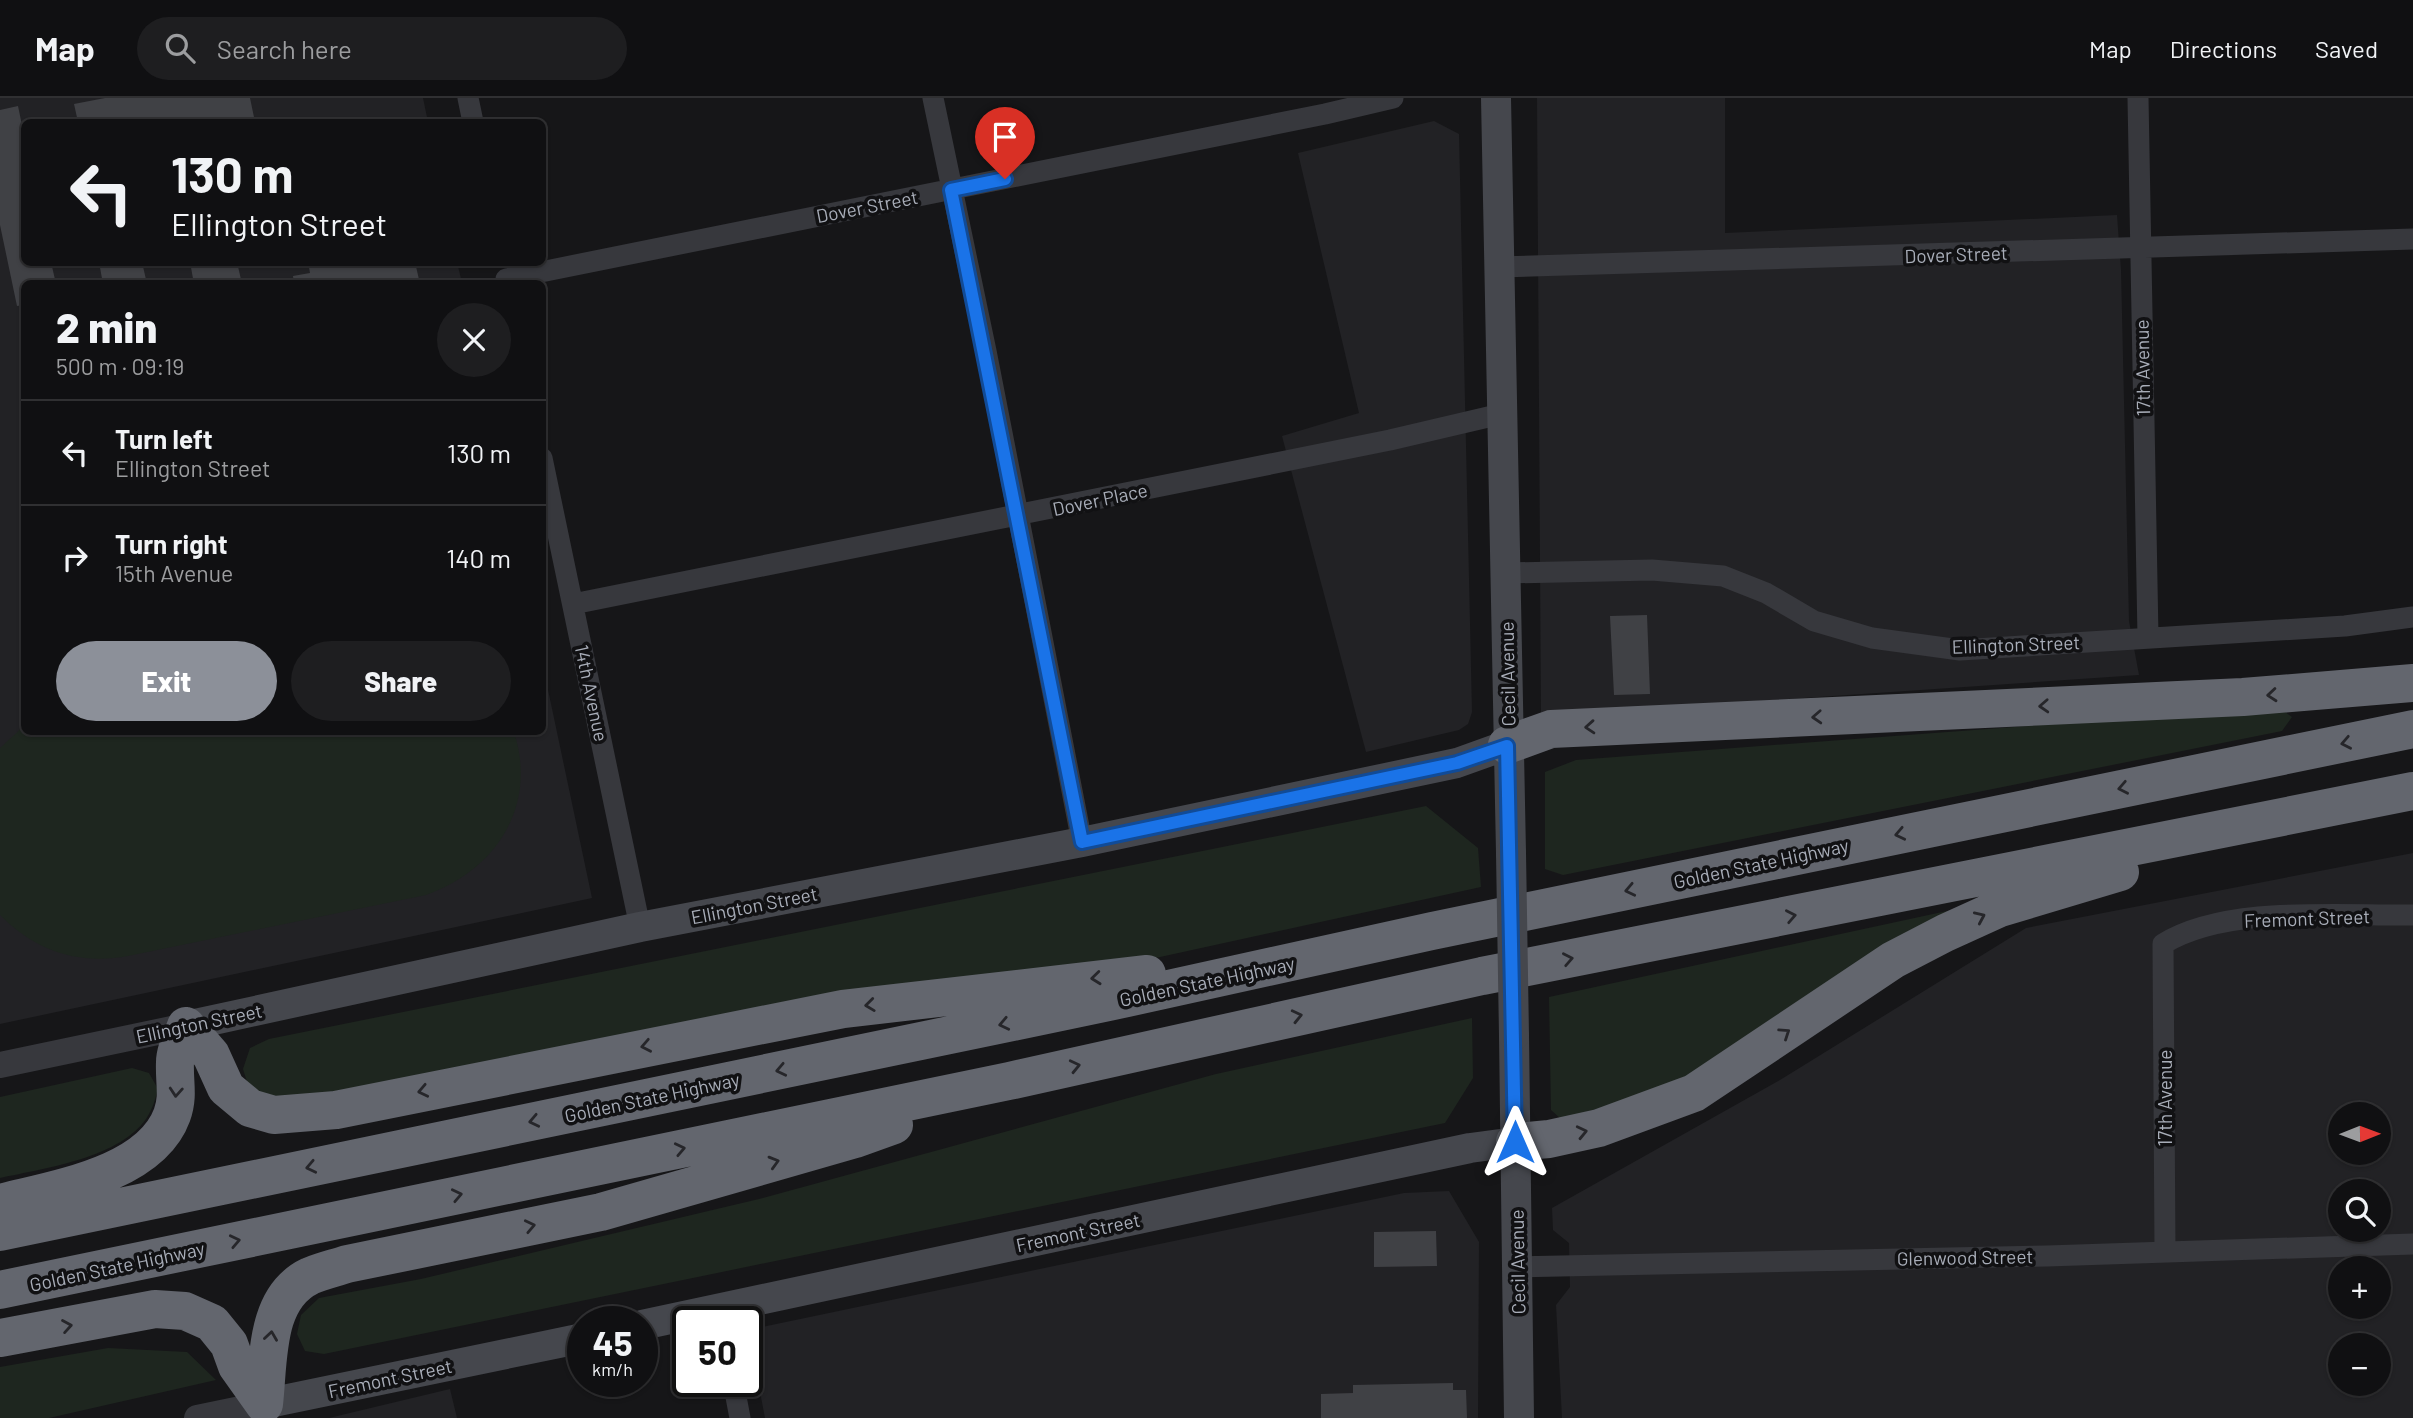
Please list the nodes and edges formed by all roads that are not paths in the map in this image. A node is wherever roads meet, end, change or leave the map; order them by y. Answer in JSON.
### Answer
{"nodes":[{"id":1,"x":468,"y":98,"type":"edge"},
{"id":2,"x":933,"y":98,"type":"edge"},
{"id":3,"x":1393,"y":98,"type":"edge"},
{"id":4,"x":1496,"y":98,"type":"edge"},
{"id":5,"x":2138,"y":98,"type":"edge"},
{"id":6,"x":472,"y":119,"type":"edge"},
{"id":7,"x":951,"y":190,"type":"junction"},
{"id":8,"x":2413,"y":239,"type":"edge"},
{"id":9,"x":2140,"y":249,"type":"junction"},
{"id":10,"x":1498,"y":267,"type":"junction"},
{"id":11,"x":505,"y":275,"type":"edge"},
{"id":12,"x":1501,"y":414,"type":"junction"},
{"id":13,"x":546,"y":477,"type":"edge"},
{"id":14,"x":1019,"y":516,"type":"junction"},
{"id":15,"x":1506,"y":573,"type":"junction"},
{"id":16,"x":573,"y":604,"type":"junction"},
{"id":17,"x":2413,"y":617,"type":"edge"},
{"id":18,"x":2148,"y":637,"type":"junction"},
{"id":19,"x":2413,"y":684,"type":"edge"},
{"id":20,"x":2413,"y":729,"type":"edge"},
{"id":21,"x":1507,"y":746,"type":"junction"},
{"id":22,"x":2413,"y":791,"type":"edge"},
{"id":23,"x":2339,"y":806,"type":"junction"},
{"id":24,"x":1082,"y":842,"type":"junction"},
{"id":25,"x":2413,"y":915,"type":"edge"},
{"id":26,"x":640,"y":927,"type":"junction"},
{"id":27,"x":2163,"y":944,"type":"joint"},
{"id":28,"x":1286,"y":964,"type":"junction"},
{"id":29,"x":186,"y":1026,"type":"junction"},
{"id":30,"x":0,"y":1065,"type":"edge"},
{"id":31,"x":1009,"y":1081,"type":"junction"},
{"id":32,"x":1515,"y":1142,"type":"junction"},
{"id":33,"x":0,"y":1203,"type":"edge"},
{"id":34,"x":0,"y":1232,"type":"edge"},
{"id":35,"x":2413,"y":1244,"type":"edge"},
{"id":36,"x":2165,"y":1251,"type":"junction"},
{"id":37,"x":1517,"y":1267,"type":"junction"},
{"id":38,"x":0,"y":1290,"type":"edge"},
{"id":39,"x":761,"y":1306,"type":"edge"},
{"id":40,"x":0,"y":1338,"type":"edge"},
{"id":41,"x":567,"y":1342,"type":"edge"},
{"id":42,"x":736,"y":1397,"type":"edge"},
{"id":43,"x":265,"y":1411,"type":"edge"},
{"id":44,"x":197,"y":1418,"type":"edge"},
{"id":45,"x":740,"y":1418,"type":"edge"},
{"id":46,"x":1519,"y":1418,"type":"edge"}],
"edges":[{"from":1,"to":6,"type":"street"},
{"from":2,"to":7,"type":"street"},
{"from":3,"to":7,"type":"street","name":"Dover Street"},
{"from":4,"to":10,"type":"main road","name":"Cecil Avenue"},
{"from":5,"to":9,"type":"street","name":"17th Avenue"},
{"from":7,"to":11,"type":"street","name":"Dover Street"},
{"from":7,"to":14,"type":"street"},
{"from":8,"to":9,"type":"street","name":"Dover Street"},
{"from":9,"to":10,"type":"street","name":"Dover Street"},
{"from":9,"to":18,"type":"street","name":"17th Avenue"},
{"from":10,"to":12,"type":"main road","name":"Cecil Avenue"},
{"from":12,"to":14,"type":"street","name":"Dover Place"},
{"from":12,"to":15,"type":"main road","name":"Cecil Avenue"},
{"from":13,"to":16,"type":"street","name":"14th Avenue"},
{"from":14,"to":16,"type":"street","name":"Dover Place"},
{"from":14,"to":24,"type":"street"},
{"from":15,"to":18,"type":"street","name":"Ellington Street"},
{"from":15,"to":21,"type":"main road","name":"Cecil Avenue"},
{"from":16,"to":26,"type":"street","name":"14th Avenue"},
{"from":17,"to":18,"type":"street","name":"Ellington Street"},
{"from":19,"to":21,"type":"highway","one_way":true},
{"from":20,"to":28,"type":"highway","name":"Golden State Highway","one_way":true},
{"from":21,"to":24,"type":"main road","name":"Ellington Street"},
{"from":21,"to":32,"type":"main road","name":"Cecil Avenue","bridge":true},
{"from":22,"to":23,"type":"highway","name":"Golden State Highway"},
{"from":31,"to":23,"type":"highway","name":"Golden State Highway","one_way":true},
{"from":32,"to":23,"type":"highway","one_way":true},
{"from":24,"to":26,"type":"main road","name":"Ellington Street"},
{"from":25,"to":27,"type":"street","name":"Fremont Street"},
{"from":26,"to":29,"type":"main road","name":"Ellington Street"},
{"from":27,"to":36,"type":"street","name":"17th Avenue"},
{"from":28,"to":29,"type":"highway","one_way":true},
{"from":28,"to":34,"type":"highway","name":"Golden State Highway","one_way":true},
{"from":29,"to":30,"type":"street","name":"Ellington Street"},
{"from":29,"to":33,"type":"highway","one_way":true},
{"from":38,"to":31,"type":"highway","name":"Golden State Highway","one_way":true},
{"from":43,"to":31,"type":"highway","one_way":true},
{"from":32,"to":37,"type":"main road","name":"Cecil Avenue"},
{"from":32,"to":39,"type":"main road","name":"Fremont Street"},
{"from":35,"to":36,"type":"street","name":"Glenwood Street"},
{"from":36,"to":37,"type":"street","name":"Glenwood Street"},
{"from":37,"to":46,"type":"main road","name":"Cecil Avenue"},
{"from":40,"to":43,"type":"highway","one_way":true},
{"from":41,"to":43,"type":"main road","name":"Fremont Street"},
{"from":42,"to":45,"type":"street"},
{"from":43,"to":44,"type":"street","name":"Fremont Street"}]}
